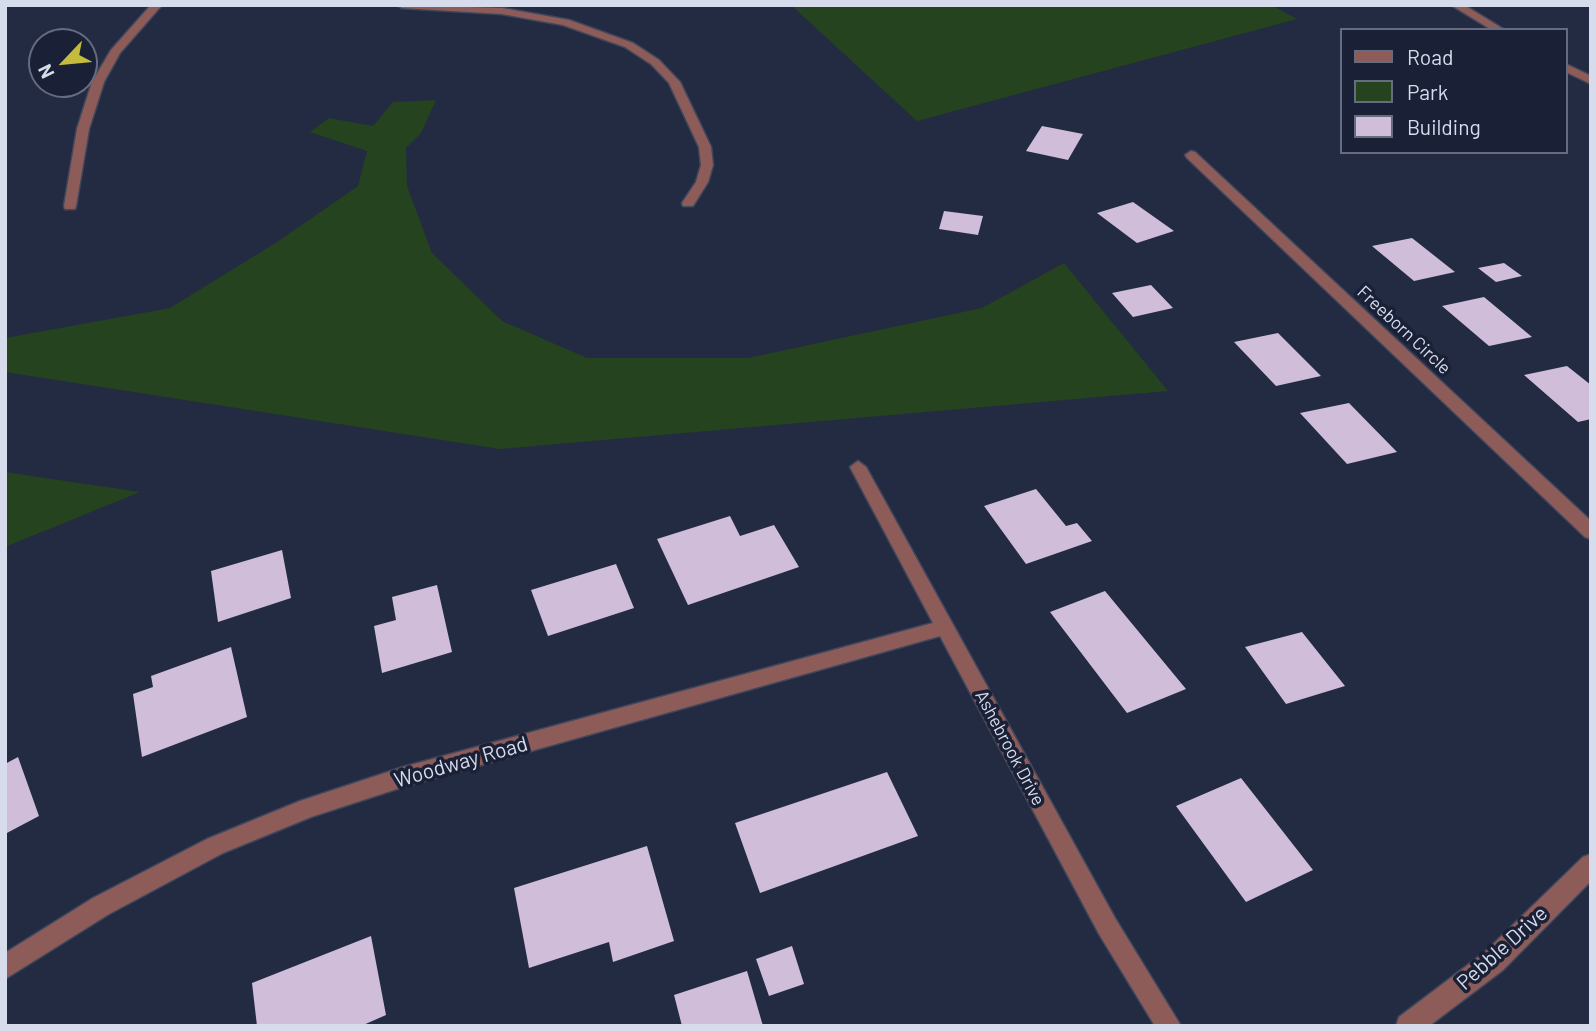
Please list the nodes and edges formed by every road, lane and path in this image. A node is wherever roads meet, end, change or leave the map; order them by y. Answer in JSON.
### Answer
{"nodes":[{"id":1,"x":157,"y":5,"type":"edge"},
{"id":2,"x":402,"y":5,"type":"edge"},
{"id":3,"x":1456,"y":5,"type":"edge"},
{"id":4,"x":1496,"y":28,"type":"edge"},
{"id":5,"x":1568,"y":67,"type":"edge"},
{"id":6,"x":1591,"y":81,"type":"edge"},
{"id":7,"x":1191,"y":155,"type":"dead end"},
{"id":8,"x":688,"y":203,"type":"dead end"},
{"id":9,"x":69,"y":206,"type":"dead end"},
{"id":10,"x":858,"y":467,"type":"dead end"},
{"id":11,"x":1591,"y":532,"type":"edge"},
{"id":12,"x":945,"y":627,"type":"junction"},
{"id":13,"x":1591,"y":865,"type":"edge"},
{"id":14,"x":5,"y":967,"type":"edge"},
{"id":15,"x":1169,"y":1026,"type":"edge"},
{"id":16,"x":1408,"y":1026,"type":"edge"}],
"edges":[{"from":1,"to":9,"type":"street"},
{"from":2,"to":8,"type":"street"},
{"from":3,"to":4,"type":"street"},
{"from":5,"to":6,"type":"street"},
{"from":7,"to":11,"type":"street","name":"Freeborn Circle"},
{"from":10,"to":12,"type":"street","name":"Ashebrook Drive"},
{"from":12,"to":14,"type":"street","name":"Woodway Road"},
{"from":12,"to":15,"type":"street","name":"Ashebrook Drive"},
{"from":13,"to":16,"type":"street","name":"Pebble Drive"}]}
